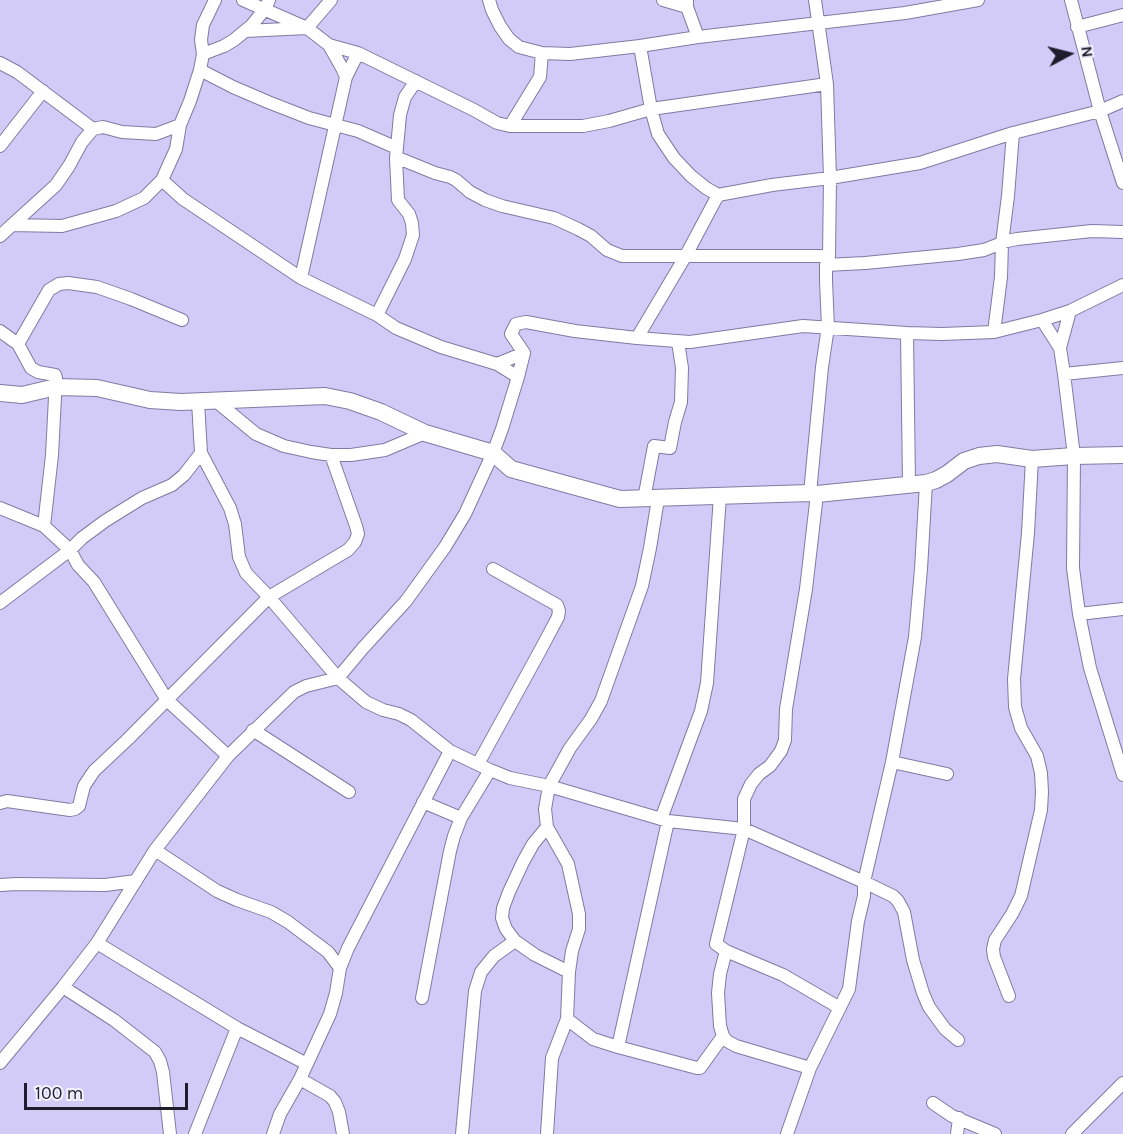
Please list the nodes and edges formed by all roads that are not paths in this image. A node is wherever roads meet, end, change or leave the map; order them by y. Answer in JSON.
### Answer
{"nodes":[{"id":1,"x":215,"y":0,"type":"edge"},
{"id":2,"x":243,"y":0,"type":"edge"},
{"id":3,"x":331,"y":0,"type":"edge"},
{"id":4,"x":489,"y":0,"type":"edge"},
{"id":5,"x":663,"y":0,"type":"edge"},
{"id":6,"x":815,"y":0,"type":"edge"},
{"id":7,"x":978,"y":0,"type":"edge"},
{"id":8,"x":1071,"y":0,"type":"edge"},
{"id":9,"x":267,"y":4,"type":"edge"},
{"id":10,"x":687,"y":4,"type":"edge"},
{"id":11,"x":1123,"y":15,"type":"edge"},
{"id":12,"x":819,"y":23,"type":"junction"},
{"id":13,"x":1077,"y":27,"type":"junction"},
{"id":14,"x":307,"y":28,"type":"junction"},
{"id":15,"x":245,"y":31,"type":"junction"},
{"id":16,"x":698,"y":37,"type":"junction"},
{"id":17,"x":329,"y":45,"type":"junction"},
{"id":18,"x":640,"y":46,"type":"junction"},
{"id":19,"x":358,"y":53,"type":"junction"},
{"id":20,"x":542,"y":53,"type":"junction"},
{"id":21,"x":203,"y":54,"type":"junction"},
{"id":22,"x":0,"y":63,"type":"edge"},
{"id":23,"x":200,"y":70,"type":"junction"},
{"id":24,"x":346,"y":77,"type":"junction"},
{"id":25,"x":416,"y":81,"type":"junction"},
{"id":26,"x":827,"y":84,"type":"junction"},
{"id":27,"x":43,"y":91,"type":"junction"},
{"id":28,"x":1123,"y":101,"type":"edge"},
{"id":29,"x":651,"y":109,"type":"junction"},
{"id":30,"x":1100,"y":111,"type":"junction"},
{"id":31,"x":335,"y":125,"type":"junction"},
{"id":32,"x":180,"y":126,"type":"junction"},
{"id":33,"x":510,"y":126,"type":"junction"},
{"id":34,"x":93,"y":129,"type":"junction"},
{"id":35,"x":1013,"y":133,"type":"junction"},
{"id":36,"x":156,"y":134,"type":"junction"},
{"id":37,"x":0,"y":146,"type":"edge"},
{"id":38,"x":176,"y":149,"type":"junction"},
{"id":39,"x":396,"y":153,"type":"junction"},
{"id":40,"x":830,"y":178,"type":"junction"},
{"id":41,"x":162,"y":180,"type":"junction"},
{"id":42,"x":1123,"y":183,"type":"edge"},
{"id":43,"x":718,"y":195,"type":"junction"},
{"id":44,"x":12,"y":225,"type":"junction"},
{"id":45,"x":1123,"y":232,"type":"edge"},
{"id":46,"x":0,"y":236,"type":"edge"},
{"id":47,"x":1002,"y":243,"type":"junction"},
{"id":48,"x":685,"y":257,"type":"junction"},
{"id":49,"x":828,"y":261,"type":"junction"},
{"id":50,"x":301,"y":278,"type":"junction"},
{"id":51,"x":1122,"y":286,"type":"edge"},
{"id":52,"x":1070,"y":311,"type":"junction"},
{"id":53,"x":377,"y":315,"type":"junction"},
{"id":54,"x":182,"y":320,"type":"dead end"},
{"id":55,"x":1042,"y":320,"type":"junction"},
{"id":56,"x":828,"y":327,"type":"junction"},
{"id":57,"x":0,"y":331,"type":"edge"},
{"id":58,"x":994,"y":332,"type":"junction"},
{"id":59,"x":907,"y":333,"type":"junction"},
{"id":60,"x":637,"y":338,"type":"junction"},
{"id":61,"x":678,"y":342,"type":"junction"},
{"id":62,"x":18,"y":344,"type":"junction"},
{"id":63,"x":1060,"y":348,"type":"junction"},
{"id":64,"x":524,"y":353,"type":"junction"},
{"id":65,"x":497,"y":364,"type":"junction"},
{"id":66,"x":1123,"y":368,"type":"edge"},
{"id":67,"x":1064,"y":375,"type":"junction"},
{"id":68,"x":518,"y":377,"type":"junction"},
{"id":69,"x":57,"y":387,"type":"junction"},
{"id":70,"x":0,"y":393,"type":"edge"},
{"id":71,"x":216,"y":401,"type":"junction"},
{"id":72,"x":198,"y":402,"type":"junction"},
{"id":73,"x":425,"y":433,"type":"junction"},
{"id":74,"x":201,"y":453,"type":"junction"},
{"id":75,"x":493,"y":453,"type":"junction"},
{"id":76,"x":331,"y":455,"type":"junction"},
{"id":77,"x":1123,"y":455,"type":"edge"},
{"id":78,"x":1074,"y":456,"type":"junction"},
{"id":79,"x":1032,"y":459,"type":"junction"},
{"id":80,"x":926,"y":483,"type":"junction"},
{"id":81,"x":909,"y":484,"type":"junction"},
{"id":82,"x":814,"y":494,"type":"junction"},
{"id":83,"x":720,"y":496,"type":"junction"},
{"id":84,"x":651,"y":499,"type":"junction"},
{"id":85,"x":0,"y":508,"type":"edge"},
{"id":86,"x":44,"y":526,"type":"junction"},
{"id":87,"x":70,"y":550,"type":"junction"},
{"id":88,"x":493,"y":569,"type":"dead end"},
{"id":89,"x":269,"y":597,"type":"junction"},
{"id":90,"x":0,"y":603,"type":"edge"},
{"id":91,"x":1123,"y":609,"type":"edge"},
{"id":92,"x":1079,"y":614,"type":"junction"},
{"id":93,"x":338,"y":678,"type":"junction"},
{"id":94,"x":167,"y":700,"type":"junction"},
{"id":95,"x":253,"y":730,"type":"junction"},
{"id":96,"x":450,"y":751,"type":"junction"},
{"id":97,"x":228,"y":756,"type":"junction"},
{"id":98,"x":892,"y":762,"type":"junction"},
{"id":99,"x":478,"y":764,"type":"junction"},
{"id":100,"x":490,"y":770,"type":"junction"},
{"id":101,"x":947,"y":774,"type":"dead end"},
{"id":102,"x":1123,"y":775,"type":"edge"},
{"id":103,"x":549,"y":786,"type":"junction"},
{"id":104,"x":350,"y":792,"type":"dead end"},
{"id":105,"x":423,"y":802,"type":"junction"},
{"id":106,"x":0,"y":803,"type":"edge"},
{"id":107,"x":460,"y":818,"type":"junction"},
{"id":108,"x":664,"y":820,"type":"junction"},
{"id":109,"x":547,"y":827,"type":"junction"},
{"id":110,"x":744,"y":829,"type":"junction"},
{"id":111,"x":155,"y":850,"type":"junction"},
{"id":112,"x":135,"y":881,"type":"junction"},
{"id":113,"x":864,"y":882,"type":"junction"},
{"id":114,"x":0,"y":885,"type":"edge"},
{"id":115,"x":515,"y":941,"type":"junction"},
{"id":116,"x":97,"y":943,"type":"junction"},
{"id":117,"x":348,"y":948,"type":"junction"},
{"id":118,"x":726,"y":951,"type":"junction"},
{"id":119,"x":328,"y":952,"type":"junction"},
{"id":120,"x":340,"y":968,"type":"junction"},
{"id":121,"x":569,"y":972,"type":"junction"},
{"id":122,"x":63,"y":987,"type":"junction"},
{"id":123,"x":1009,"y":996,"type":"dead end"},
{"id":124,"x":422,"y":998,"type":"dead end"},
{"id":125,"x":840,"y":1008,"type":"junction"},
{"id":126,"x":567,"y":1019,"type":"junction"},
{"id":127,"x":237,"y":1028,"type":"junction"},
{"id":128,"x":723,"y":1036,"type":"junction"},
{"id":129,"x":958,"y":1040,"type":"dead end"},
{"id":130,"x":618,"y":1047,"type":"junction"},
{"id":131,"x":0,"y":1063,"type":"edge"},
{"id":132,"x":307,"y":1064,"type":"junction"},
{"id":133,"x":810,"y":1068,"type":"junction"},
{"id":134,"x":300,"y":1079,"type":"junction"},
{"id":135,"x":1123,"y":1083,"type":"edge"},
{"id":136,"x":933,"y":1103,"type":"dead end"},
{"id":137,"x":959,"y":1119,"type":"junction"},
{"id":138,"x":170,"y":1134,"type":"edge"},
{"id":139,"x":195,"y":1134,"type":"edge"},
{"id":140,"x":273,"y":1134,"type":"edge"},
{"id":141,"x":343,"y":1134,"type":"edge"},
{"id":142,"x":462,"y":1134,"type":"edge"},
{"id":143,"x":547,"y":1134,"type":"edge"},
{"id":144,"x":787,"y":1134,"type":"edge"},
{"id":145,"x":957,"y":1134,"type":"edge"},
{"id":146,"x":995,"y":1134,"type":"edge"},
{"id":147,"x":1072,"y":1134,"type":"edge"}],
"edges":[{"from":1,"to":21,"type":"street"},
{"from":2,"to":9,"type":"street"},
{"from":3,"to":14,"type":"street"},
{"from":4,"to":20,"type":"street"},
{"from":5,"to":10,"type":"street"},
{"from":6,"to":12,"type":"street"},
{"from":7,"to":12,"type":"street"},
{"from":8,"to":13,"type":"street"},
{"from":9,"to":14,"type":"street"},
{"from":9,"to":15,"type":"street"},
{"from":10,"to":16,"type":"street"},
{"from":11,"to":13,"type":"street"},
{"from":12,"to":16,"type":"street"},
{"from":12,"to":26,"type":"street"},
{"from":13,"to":30,"type":"street"},
{"from":14,"to":15,"type":"street"},
{"from":14,"to":17,"type":"street"},
{"from":15,"to":21,"type":"street"},
{"from":16,"to":18,"type":"street"},
{"from":17,"to":19,"type":"street"},
{"from":17,"to":24,"type":"street"},
{"from":18,"to":20,"type":"street"},
{"from":18,"to":29,"type":"street"},
{"from":19,"to":24,"type":"street"},
{"from":19,"to":25,"type":"street"},
{"from":20,"to":33,"type":"street"},
{"from":21,"to":23,"type":"street"},
{"from":22,"to":27,"type":"street"},
{"from":23,"to":31,"type":"street"},
{"from":23,"to":32,"type":"street"},
{"from":24,"to":31,"type":"street"},
{"from":25,"to":33,"type":"street"},
{"from":25,"to":39,"type":"street"},
{"from":26,"to":29,"type":"street"},
{"from":26,"to":40,"type":"street"},
{"from":27,"to":34,"type":"street"},
{"from":27,"to":37,"type":"street"},
{"from":28,"to":30,"type":"street"},
{"from":29,"to":33,"type":"street"},
{"from":29,"to":43,"type":"street"},
{"from":30,"to":35,"type":"street"},
{"from":30,"to":42,"type":"street"},
{"from":31,"to":39,"type":"street"},
{"from":31,"to":50,"type":"street"},
{"from":32,"to":36,"type":"street"},
{"from":32,"to":38,"type":"street"},
{"from":34,"to":36,"type":"street"},
{"from":34,"to":44,"type":"street"},
{"from":35,"to":40,"type":"street"},
{"from":35,"to":47,"type":"street"},
{"from":36,"to":38,"type":"street"},
{"from":38,"to":41,"type":"street"},
{"from":39,"to":48,"type":"street"},
{"from":39,"to":53,"type":"street"},
{"from":40,"to":43,"type":"street"},
{"from":40,"to":49,"type":"street"},
{"from":41,"to":44,"type":"street"},
{"from":41,"to":50,"type":"street"},
{"from":43,"to":48,"type":"street"},
{"from":44,"to":46,"type":"street"},
{"from":45,"to":47,"type":"street"},
{"from":47,"to":49,"type":"street"},
{"from":47,"to":58,"type":"street"},
{"from":48,"to":49,"type":"street"},
{"from":48,"to":60,"type":"street"},
{"from":49,"to":56,"type":"street"},
{"from":50,"to":53,"type":"street"},
{"from":51,"to":52,"type":"street"},
{"from":52,"to":55,"type":"street"},
{"from":52,"to":63,"type":"street"},
{"from":53,"to":65,"type":"street"},
{"from":54,"to":62,"type":"street"},
{"from":55,"to":58,"type":"street"},
{"from":55,"to":63,"type":"street"},
{"from":56,"to":59,"type":"street"},
{"from":56,"to":61,"type":"street"},
{"from":56,"to":82,"type":"street"},
{"from":57,"to":62,"type":"street"},
{"from":58,"to":59,"type":"street"},
{"from":59,"to":81,"type":"street"},
{"from":60,"to":61,"type":"street"},
{"from":60,"to":64,"type":"street"},
{"from":61,"to":84,"type":"street"},
{"from":62,"to":69,"type":"street"},
{"from":63,"to":67,"type":"street"},
{"from":64,"to":65,"type":"street"},
{"from":64,"to":68,"type":"street"},
{"from":65,"to":68,"type":"street"},
{"from":66,"to":67,"type":"street"},
{"from":67,"to":78,"type":"street"},
{"from":68,"to":75,"type":"street"},
{"from":69,"to":70,"type":"street"},
{"from":69,"to":72,"type":"street"},
{"from":69,"to":86,"type":"street"},
{"from":71,"to":72,"type":"street"},
{"from":71,"to":73,"type":"street"},
{"from":71,"to":76,"type":"street"},
{"from":72,"to":74,"type":"street"},
{"from":73,"to":75,"type":"street"},
{"from":73,"to":76,"type":"street"},
{"from":74,"to":87,"type":"street"},
{"from":74,"to":89,"type":"street"},
{"from":75,"to":84,"type":"street"},
{"from":75,"to":93,"type":"street"},
{"from":76,"to":89,"type":"street"},
{"from":77,"to":78,"type":"street"},
{"from":78,"to":79,"type":"street"},
{"from":78,"to":92,"type":"street"},
{"from":79,"to":80,"type":"street"},
{"from":79,"to":123,"type":"street"},
{"from":80,"to":81,"type":"street"},
{"from":80,"to":98,"type":"street"},
{"from":81,"to":82,"type":"street"},
{"from":82,"to":83,"type":"street"},
{"from":82,"to":110,"type":"street"},
{"from":83,"to":84,"type":"street"},
{"from":83,"to":108,"type":"street"},
{"from":84,"to":103,"type":"street"},
{"from":85,"to":86,"type":"street"},
{"from":86,"to":87,"type":"street"},
{"from":87,"to":90,"type":"street"},
{"from":87,"to":94,"type":"street"},
{"from":88,"to":99,"type":"street"},
{"from":89,"to":93,"type":"street"},
{"from":89,"to":94,"type":"street"},
{"from":91,"to":92,"type":"street"},
{"from":92,"to":102,"type":"street"},
{"from":93,"to":95,"type":"street"},
{"from":93,"to":96,"type":"street"},
{"from":94,"to":97,"type":"street"},
{"from":94,"to":106,"type":"street"},
{"from":95,"to":97,"type":"street"},
{"from":95,"to":104,"type":"street"},
{"from":96,"to":99,"type":"street"},
{"from":96,"to":105,"type":"street"},
{"from":97,"to":111,"type":"street"},
{"from":98,"to":101,"type":"street"},
{"from":98,"to":113,"type":"street"},
{"from":99,"to":100,"type":"street"},
{"from":100,"to":103,"type":"street"},
{"from":100,"to":107,"type":"street"},
{"from":103,"to":108,"type":"street"},
{"from":103,"to":109,"type":"street"},
{"from":105,"to":107,"type":"street"},
{"from":105,"to":117,"type":"street"},
{"from":107,"to":124,"type":"street"},
{"from":108,"to":110,"type":"street"},
{"from":108,"to":130,"type":"street"},
{"from":109,"to":115,"type":"street"},
{"from":109,"to":121,"type":"street"},
{"from":110,"to":113,"type":"street"},
{"from":110,"to":118,"type":"street"},
{"from":111,"to":112,"type":"street"},
{"from":111,"to":119,"type":"street"},
{"from":112,"to":114,"type":"street"},
{"from":112,"to":116,"type":"street"},
{"from":113,"to":125,"type":"street"},
{"from":113,"to":129,"type":"street"},
{"from":115,"to":121,"type":"street"},
{"from":115,"to":142,"type":"street"},
{"from":116,"to":122,"type":"street"},
{"from":116,"to":127,"type":"street"},
{"from":117,"to":119,"type":"street"},
{"from":117,"to":120,"type":"street"},
{"from":118,"to":125,"type":"street"},
{"from":118,"to":128,"type":"street"},
{"from":119,"to":120,"type":"street"},
{"from":120,"to":132,"type":"street"},
{"from":121,"to":126,"type":"street"},
{"from":122,"to":131,"type":"street"},
{"from":122,"to":138,"type":"street"},
{"from":125,"to":133,"type":"street"},
{"from":126,"to":130,"type":"street"},
{"from":126,"to":143,"type":"street"},
{"from":127,"to":132,"type":"street"},
{"from":127,"to":139,"type":"street"},
{"from":128,"to":130,"type":"street"},
{"from":128,"to":133,"type":"street"},
{"from":132,"to":134,"type":"street"},
{"from":133,"to":144,"type":"street"},
{"from":134,"to":140,"type":"street"},
{"from":134,"to":141,"type":"street"},
{"from":135,"to":147,"type":"street"},
{"from":136,"to":137,"type":"street"},
{"from":137,"to":145,"type":"street"},
{"from":137,"to":146,"type":"street"}]}
